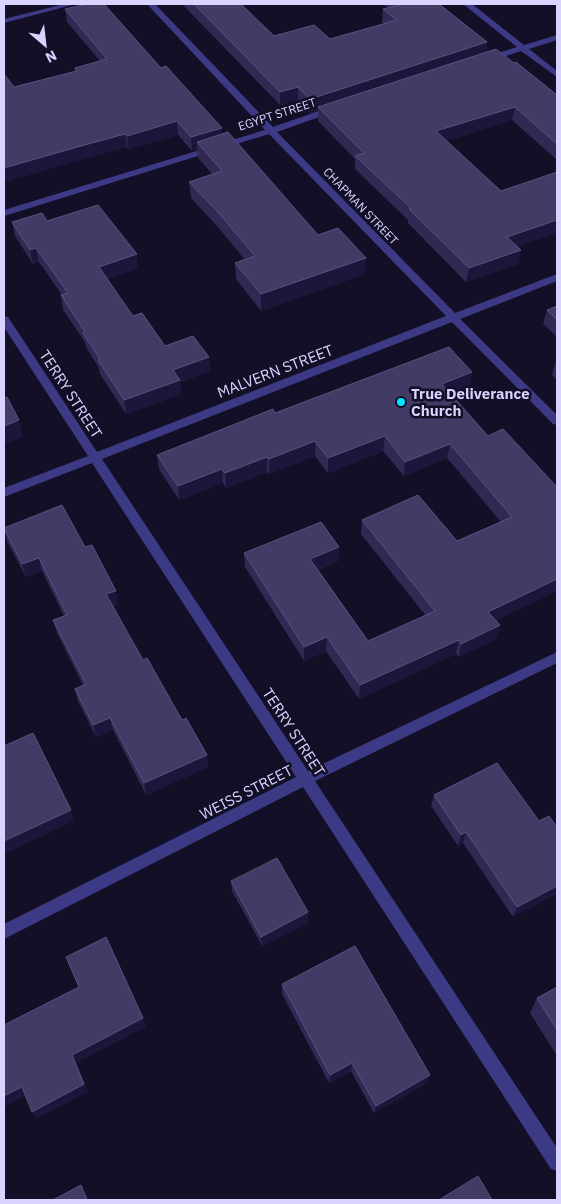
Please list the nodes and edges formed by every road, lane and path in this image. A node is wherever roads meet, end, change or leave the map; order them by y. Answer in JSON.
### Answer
{"nodes":[{"id":1,"x":72,"y":4,"type":"edge"},
{"id":2,"x":151,"y":4,"type":"edge"},
{"id":3,"x":468,"y":4,"type":"edge"},
{"id":4,"x":4,"y":21,"type":"edge"},
{"id":5,"x":557,"y":37,"type":"edge"},
{"id":6,"x":522,"y":48,"type":"junction"},
{"id":7,"x":476,"y":63,"type":"edge"},
{"id":8,"x":557,"y":75,"type":"edge"},
{"id":9,"x":346,"y":105,"type":"edge"},
{"id":10,"x":270,"y":131,"type":"junction"},
{"id":11,"x":4,"y":213,"type":"edge"},
{"id":12,"x":557,"y":277,"type":"edge"},
{"id":13,"x":4,"y":319,"type":"edge"},
{"id":14,"x":454,"y":319,"type":"junction"},
{"id":15,"x":557,"y":421,"type":"edge"},
{"id":16,"x":93,"y":458,"type":"junction"},
{"id":17,"x":4,"y":493,"type":"edge"},
{"id":18,"x":557,"y":657,"type":"edge"},
{"id":19,"x":306,"y":779,"type":"junction"},
{"id":20,"x":4,"y":932,"type":"edge"},
{"id":21,"x":557,"y":1163,"type":"edge"}],
"edges":[{"from":1,"to":4,"type":"street"},
{"from":2,"to":10,"type":"street","name":"CHAPMAN STREET"},
{"from":3,"to":6,"type":"street"},
{"from":5,"to":6,"type":"street"},
{"from":6,"to":7,"type":"street"},
{"from":6,"to":8,"type":"street"},
{"from":9,"to":10,"type":"street","name":"EGYPT STREET"},
{"from":10,"to":11,"type":"street","name":"EGYPT STREET"},
{"from":10,"to":14,"type":"street","name":"CHAPMAN STREET"},
{"from":12,"to":14,"type":"street","name":"MALVERN STREET"},
{"from":13,"to":16,"type":"street","name":"TERRY STREET"},
{"from":14,"to":15,"type":"street","name":"CHAPMAN STREET"},
{"from":14,"to":16,"type":"street","name":"MALVERN STREET"},
{"from":16,"to":17,"type":"street","name":"MALVERN STREET"},
{"from":16,"to":19,"type":"street","name":"TERRY STREET"},
{"from":18,"to":19,"type":"street","name":"WEISS STREET"},
{"from":19,"to":20,"type":"street","name":"WEISS STREET"},
{"from":19,"to":21,"type":"street","name":"TERRY STREET"}]}
